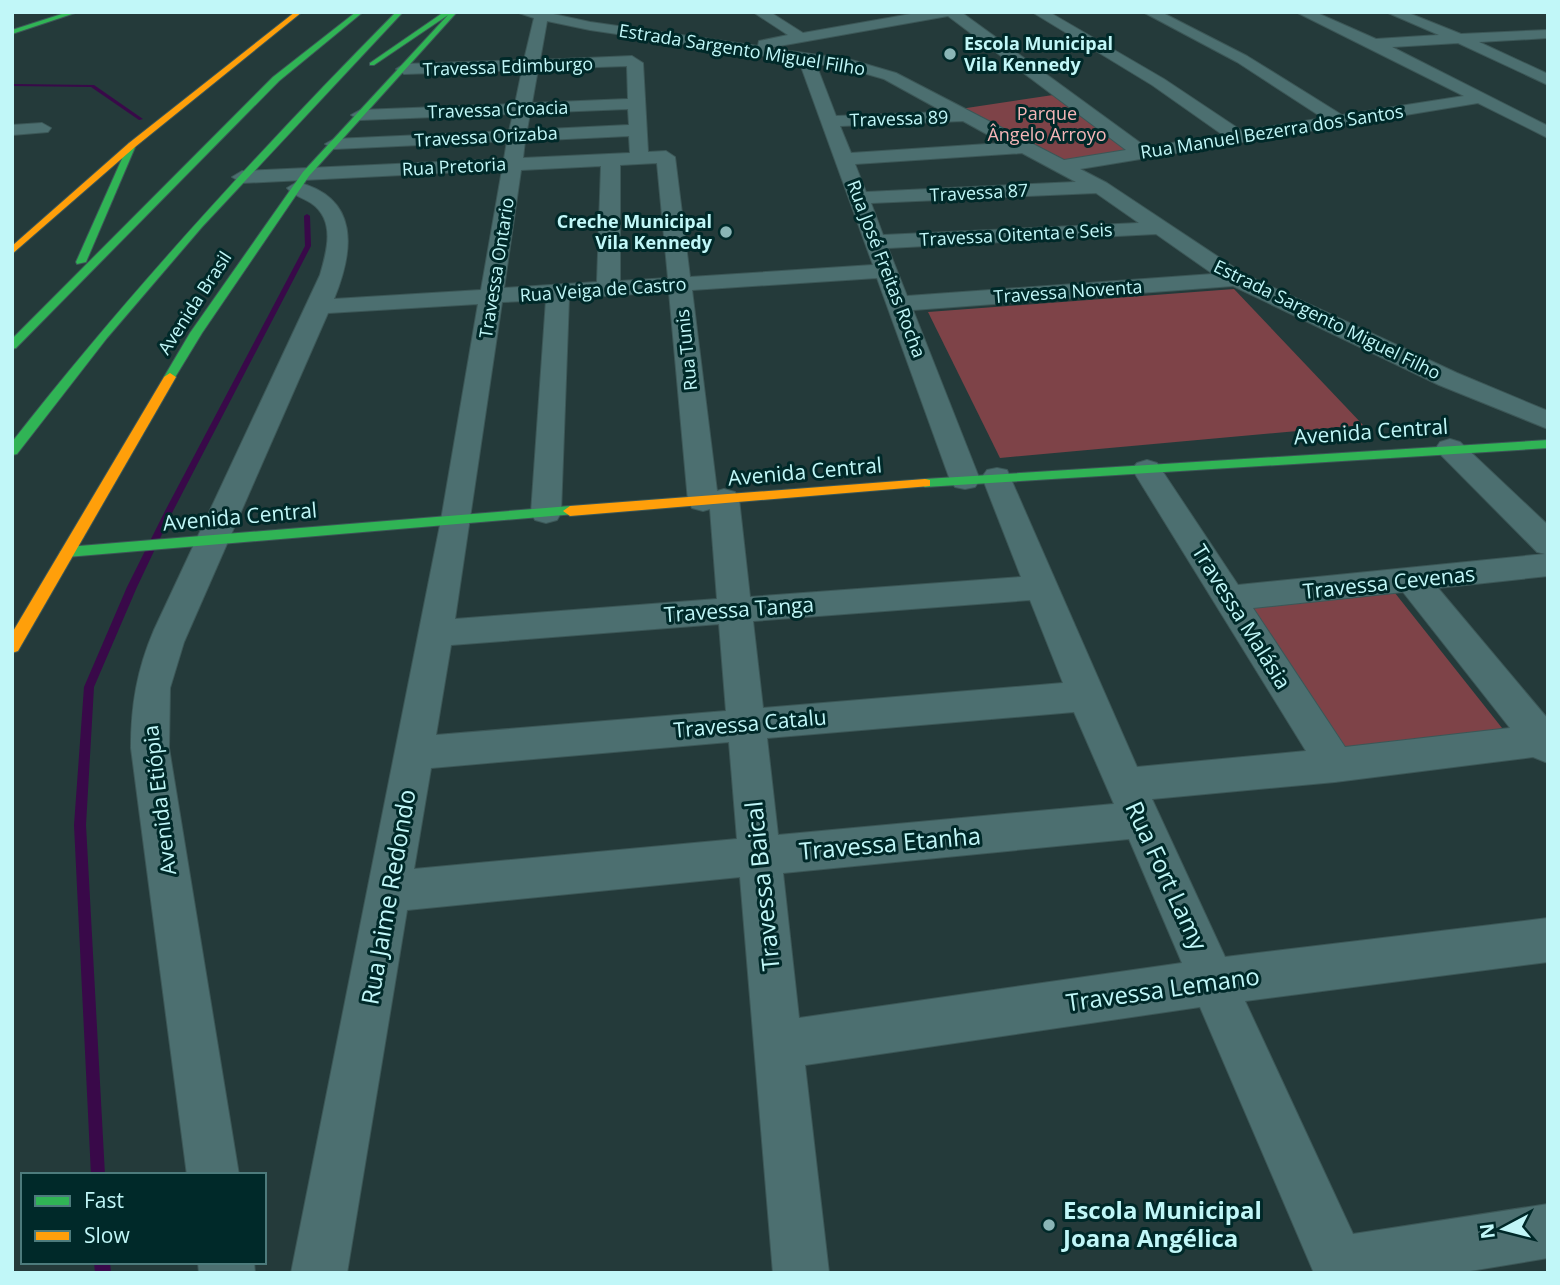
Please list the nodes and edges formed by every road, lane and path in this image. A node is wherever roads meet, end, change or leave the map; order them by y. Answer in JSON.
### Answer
{"nodes":[{"id":1,"x":299,"y":12,"type":"edge"},
{"id":2,"x":360,"y":12,"type":"edge"},
{"id":3,"x":400,"y":12,"type":"edge"},
{"id":4,"x":448,"y":12,"type":"edge"},
{"id":5,"x":454,"y":12,"type":"edge"},
{"id":6,"x":760,"y":12,"type":"edge"},
{"id":7,"x":858,"y":12,"type":"edge"},
{"id":8,"x":950,"y":12,"type":"edge"},
{"id":9,"x":1039,"y":12,"type":"edge"},
{"id":10,"x":1150,"y":12,"type":"edge"},
{"id":11,"x":1303,"y":12,"type":"edge"},
{"id":12,"x":1436,"y":12,"type":"edge"},
{"id":13,"x":72,"y":13,"type":"edge"},
{"id":14,"x":1395,"y":13,"type":"edge"},
{"id":15,"x":532,"y":14,"type":"edge"},
{"id":16,"x":878,"y":23,"type":"junction"},
{"id":17,"x":12,"y":32,"type":"edge"},
{"id":18,"x":1545,"y":36,"type":"edge"},
{"id":19,"x":800,"y":37,"type":"junction"},
{"id":20,"x":1463,"y":40,"type":"junction"},
{"id":21,"x":1372,"y":43,"type":"junction"},
{"id":22,"x":739,"y":48,"type":"junction"},
{"id":23,"x":806,"y":59,"type":"junction"},
{"id":24,"x":404,"y":69,"type":"junction"},
{"id":25,"x":528,"y":80,"type":"junction"},
{"id":26,"x":1548,"y":80,"type":"edge"},
{"id":27,"x":404,"y":91,"type":"dead end"},
{"id":28,"x":382,"y":92,"type":"junction"},
{"id":29,"x":1480,"y":98,"type":"junction"},
{"id":30,"x":636,"y":104,"type":"junction"},
{"id":31,"x":523,"y":109,"type":"junction"},
{"id":32,"x":298,"y":115,"type":"junction"},
{"id":33,"x":360,"y":116,"type":"junction"},
{"id":34,"x":968,"y":116,"type":"junction"},
{"id":35,"x":830,"y":121,"type":"junction"},
{"id":36,"x":1340,"y":122,"type":"junction"},
{"id":37,"x":42,"y":128,"type":"dead end"},
{"id":38,"x":12,"y":130,"type":"edge"},
{"id":39,"x":638,"y":130,"type":"junction"},
{"id":40,"x":1548,"y":134,"type":"edge"},
{"id":41,"x":517,"y":135,"type":"junction"},
{"id":42,"x":1240,"y":138,"type":"junction"},
{"id":43,"x":334,"y":144,"type":"junction"},
{"id":44,"x":131,"y":145,"type":"junction"},
{"id":45,"x":1027,"y":147,"type":"junction"},
{"id":46,"x":1143,"y":154,"type":"junction"},
{"id":47,"x":667,"y":157,"type":"joint"},
{"id":48,"x":639,"y":158,"type":"junction"},
{"id":49,"x":611,"y":159,"type":"junction"},
{"id":50,"x":843,"y":159,"type":"junction"},
{"id":51,"x":514,"y":164,"type":"junction"},
{"id":52,"x":1064,"y":166,"type":"junction"},
{"id":53,"x":242,"y":177,"type":"junction"},
{"id":54,"x":301,"y":181,"type":"junction"},
{"id":55,"x":1100,"y":187,"type":"junction"},
{"id":56,"x":858,"y":198,"type":"junction"},
{"id":57,"x":1158,"y":228,"type":"junction"},
{"id":58,"x":874,"y":242,"type":"junction"},
{"id":59,"x":12,"y":251,"type":"edge"},
{"id":60,"x":887,"y":271,"type":"junction"},
{"id":61,"x":1236,"y":279,"type":"junction"},
{"id":62,"x":73,"y":281,"type":"junction"},
{"id":63,"x":680,"y":285,"type":"junction"},
{"id":64,"x":608,"y":289,"type":"junction"},
{"id":65,"x":558,"y":292,"type":"junction"},
{"id":66,"x":493,"y":297,"type":"junction"},
{"id":67,"x":900,"y":304,"type":"junction"},
{"id":68,"x":318,"y":307,"type":"junction"},
{"id":69,"x":12,"y":346,"type":"edge"},
{"id":70,"x":1548,"y":421,"type":"edge"},
{"id":71,"x":1548,"y":444,"type":"edge"},
{"id":72,"x":1450,"y":447,"type":"junction"},
{"id":73,"x":12,"y":451,"type":"edge"},
{"id":74,"x":1147,"y":468,"type":"junction"},
{"id":75,"x":981,"y":478,"type":"junction"},
{"id":76,"x":714,"y":500,"type":"junction"},
{"id":77,"x":546,"y":513,"type":"junction"},
{"id":78,"x":456,"y":520,"type":"junction"},
{"id":79,"x":194,"y":542,"type":"junction"},
{"id":80,"x":1548,"y":544,"type":"edge"},
{"id":81,"x":67,"y":552,"type":"junction"},
{"id":82,"x":1548,"y":565,"type":"edge"},
{"id":83,"x":1413,"y":581,"type":"junction"},
{"id":84,"x":1042,"y":587,"type":"junction"},
{"id":85,"x":1230,"y":598,"type":"junction"},
{"id":86,"x":735,"y":610,"type":"junction"},
{"id":87,"x":436,"y":633,"type":"junction"},
{"id":88,"x":12,"y":648,"type":"edge"},
{"id":89,"x":1086,"y":696,"type":"junction"},
{"id":90,"x":747,"y":725,"type":"junction"},
{"id":91,"x":1545,"y":743,"type":"edge"},
{"id":92,"x":415,"y":753,"type":"junction"},
{"id":93,"x":1335,"y":765,"type":"junction"},
{"id":94,"x":1132,"y":802,"type":"junction"},
{"id":95,"x":760,"y":856,"type":"junction"},
{"id":96,"x":390,"y":891,"type":"junction"},
{"id":97,"x":1548,"y":940,"type":"edge"},
{"id":98,"x":1214,"y":982,"type":"junction"},
{"id":99,"x":778,"y":1045,"type":"junction"},
{"id":100,"x":213,"y":1173,"type":"edge"},
{"id":101,"x":1548,"y":1231,"type":"edge"},
{"id":102,"x":1340,"y":1268,"type":"edge"},
{"id":103,"x":319,"y":1273,"type":"edge"},
{"id":104,"x":801,"y":1273,"type":"edge"}],
"edges":[{"from":1,"to":44,"type":"main road"},
{"from":2,"to":62,"type":"main road"},
{"from":3,"to":32,"type":"main road","name":"Avenida Brasil"},
{"from":4,"to":32,"type":"main road"},
{"from":5,"to":24,"type":"main road","name":"Avenida Brasil"},
{"from":6,"to":19,"type":"street"},
{"from":7,"to":16,"type":"street"},
{"from":8,"to":16,"type":"street"},
{"from":8,"to":46,"type":"street"},
{"from":9,"to":42,"type":"street"},
{"from":10,"to":36,"type":"street"},
{"from":11,"to":21,"type":"street"},
{"from":12,"to":14,"type":"street"},
{"from":13,"to":17,"type":"main road"},
{"from":14,"to":20,"type":"street"},
{"from":15,"to":22,"type":"street","name":"Estrada Sargento Miguel Filho"},
{"from":15,"to":25,"type":"street","name":"Travessa Ontario"},
{"from":16,"to":19,"type":"street"},
{"from":18,"to":20,"type":"street"},
{"from":19,"to":22,"type":"street"},
{"from":20,"to":21,"type":"street"},
{"from":20,"to":26,"type":"street"},
{"from":21,"to":29,"type":"street"},
{"from":22,"to":23,"type":"street","name":"Estrada Sargento Miguel Filho"},
{"from":23,"to":34,"type":"street","name":"Estrada Sargento Miguel Filho"},
{"from":23,"to":35,"type":"street","name":"Rua José Freitas Rocha"},
{"from":24,"to":25,"type":"street"},
{"from":24,"to":28,"type":"main road","name":"Avenida Brasil"},
{"from":25,"to":30,"type":"street"},
{"from":25,"to":31,"type":"street","name":"Travessa Ontario"},
{"from":27,"to":28,"type":"street","name":"Travessa Edimburgo"},
{"from":28,"to":33,"type":"main road","name":"Avenida Brasil"},
{"from":29,"to":36,"type":"street","name":"Rua Manuel Bezerra dos Santos"},
{"from":29,"to":40,"type":"street"},
{"from":30,"to":31,"type":"street","name":"Travessa Croacia"},
{"from":30,"to":39,"type":"street"},
{"from":31,"to":33,"type":"street","name":"Travessa Croacia"},
{"from":31,"to":41,"type":"street","name":"Travessa Ontario"},
{"from":32,"to":53,"type":"main road","name":"Avenida Brasil"},
{"from":33,"to":43,"type":"main road","name":"Avenida Brasil"},
{"from":34,"to":35,"type":"street","name":"Travessa 89"},
{"from":34,"to":45,"type":"street","name":"Estrada Sargento Miguel Filho"},
{"from":35,"to":50,"type":"street","name":"Rua José Freitas Rocha"},
{"from":36,"to":42,"type":"street","name":"Rua Manuel Bezerra dos Santos"},
{"from":37,"to":38,"type":"street"},
{"from":39,"to":41,"type":"street","name":"Travessa Orizaba"},
{"from":39,"to":48,"type":"street"},
{"from":41,"to":43,"type":"street","name":"Travessa Orizaba"},
{"from":41,"to":51,"type":"street","name":"Travessa Ontario"},
{"from":42,"to":46,"type":"street","name":"Rua Manuel Bezerra dos Santos"},
{"from":43,"to":54,"type":"main road","name":"Avenida Brasil"},
{"from":44,"to":59,"type":"main road"},
{"from":44,"to":62,"type":"main road"},
{"from":45,"to":50,"type":"street"},
{"from":45,"to":52,"type":"street","name":"Estrada Sargento Miguel Filho"},
{"from":46,"to":52,"type":"street","name":"Rua Manuel Bezerra dos Santos"},
{"from":47,"to":48,"type":"street","name":"Rua Pretoria"},
{"from":47,"to":63,"type":"street","name":"Rua Tunis"},
{"from":48,"to":49,"type":"street","name":"Rua Pretoria"},
{"from":49,"to":51,"type":"street","name":"Rua Pretoria"},
{"from":49,"to":64,"type":"street"},
{"from":50,"to":56,"type":"street","name":"Rua José Freitas Rocha"},
{"from":51,"to":54,"type":"street","name":"Rua Pretoria"},
{"from":51,"to":66,"type":"street","name":"Travessa Ontario"},
{"from":52,"to":55,"type":"street","name":"Estrada Sargento Miguel Filho"},
{"from":53,"to":54,"type":"street","name":"Rua Pretoria"},
{"from":53,"to":73,"type":"main road","name":"Avenida Brasil"},
{"from":54,"to":68,"type":"street","name":"Avenida Etiópia"},
{"from":54,"to":81,"type":"main road","name":"Avenida Brasil"},
{"from":55,"to":56,"type":"street","name":"Travessa 87"},
{"from":55,"to":57,"type":"street","name":"Estrada Sargento Miguel Filho"},
{"from":56,"to":58,"type":"street","name":"Rua José Freitas Rocha"},
{"from":57,"to":58,"type":"street","name":"Travessa Oitenta e Seis"},
{"from":57,"to":61,"type":"street","name":"Estrada Sargento Miguel Filho"},
{"from":58,"to":60,"type":"street","name":"Rua José Freitas Rocha"},
{"from":60,"to":63,"type":"street","name":"Rua Veiga de Castro"},
{"from":60,"to":67,"type":"street","name":"Rua José Freitas Rocha"},
{"from":61,"to":67,"type":"street","name":"Travessa Noventa"},
{"from":61,"to":70,"type":"street","name":"Estrada Sargento Miguel Filho"},
{"from":62,"to":69,"type":"main road"},
{"from":63,"to":64,"type":"street","name":"Rua Veiga de Castro"},
{"from":63,"to":76,"type":"street","name":"Rua Tunis"},
{"from":64,"to":65,"type":"street","name":"Rua Veiga de Castro"},
{"from":65,"to":66,"type":"street","name":"Rua Veiga de Castro"},
{"from":65,"to":77,"type":"street"},
{"from":66,"to":68,"type":"street","name":"Rua Veiga de Castro"},
{"from":66,"to":78,"type":"street","name":"Travessa Ontario"},
{"from":67,"to":75,"type":"street","name":"Rua José Freitas Rocha"},
{"from":68,"to":79,"type":"street","name":"Avenida Etiópia"},
{"from":71,"to":72,"type":"main road","name":"Avenida Central"},
{"from":72,"to":74,"type":"main road","name":"Avenida Central"},
{"from":72,"to":80,"type":"street"},
{"from":74,"to":75,"type":"main road","name":"Avenida Central"},
{"from":74,"to":85,"type":"street","name":"Travessa Malásia"},
{"from":75,"to":76,"type":"main road","name":"Avenida Central"},
{"from":75,"to":84,"type":"street","name":"Rua Fort Lamy"},
{"from":76,"to":77,"type":"main road","name":"Avenida Central"},
{"from":76,"to":86,"type":"street","name":"Travessa Baical"},
{"from":77,"to":78,"type":"main road","name":"Avenida Central"},
{"from":78,"to":79,"type":"main road","name":"Avenida Central"},
{"from":78,"to":87,"type":"street","name":"Rua Jaime Redondo"},
{"from":79,"to":81,"type":"main road","name":"Avenida Central"},
{"from":79,"to":100,"type":"street","name":"Avenida Etiópia"},
{"from":81,"to":88,"type":"main road","name":"Avenida Brasil"},
{"from":82,"to":83,"type":"street","name":"Travessa Cevenas"},
{"from":83,"to":85,"type":"street","name":"Travessa Cevenas"},
{"from":83,"to":91,"type":"street"},
{"from":84,"to":86,"type":"street","name":"Travessa Tanga"},
{"from":84,"to":89,"type":"street","name":"Rua Fort Lamy"},
{"from":85,"to":93,"type":"street","name":"Travessa Malásia"},
{"from":86,"to":87,"type":"street","name":"Travessa Tanga"},
{"from":86,"to":90,"type":"street","name":"Travessa Baical"},
{"from":87,"to":92,"type":"street","name":"Rua Jaime Redondo"},
{"from":89,"to":90,"type":"street","name":"Travessa Catalu"},
{"from":89,"to":94,"type":"street","name":"Rua Fort Lamy"},
{"from":90,"to":92,"type":"street","name":"Travessa Catalu"},
{"from":90,"to":95,"type":"street","name":"Travessa Baical"},
{"from":91,"to":93,"type":"street","name":"Travessa Etanha"},
{"from":92,"to":96,"type":"street","name":"Rua Jaime Redondo"},
{"from":93,"to":94,"type":"street","name":"Travessa Etanha"},
{"from":94,"to":95,"type":"street","name":"Travessa Etanha"},
{"from":94,"to":98,"type":"street","name":"Rua Fort Lamy"},
{"from":95,"to":96,"type":"street","name":"Travessa Etanha"},
{"from":95,"to":99,"type":"street","name":"Travessa Baical"},
{"from":96,"to":103,"type":"street","name":"Rua Jaime Redondo"},
{"from":97,"to":98,"type":"street","name":"Travessa Lemano"},
{"from":98,"to":99,"type":"street","name":"Travessa Lemano"},
{"from":98,"to":102,"type":"street","name":"Rua Fort Lamy"},
{"from":99,"to":104,"type":"street","name":"Travessa Baical"},
{"from":101,"to":102,"type":"street"}]}
